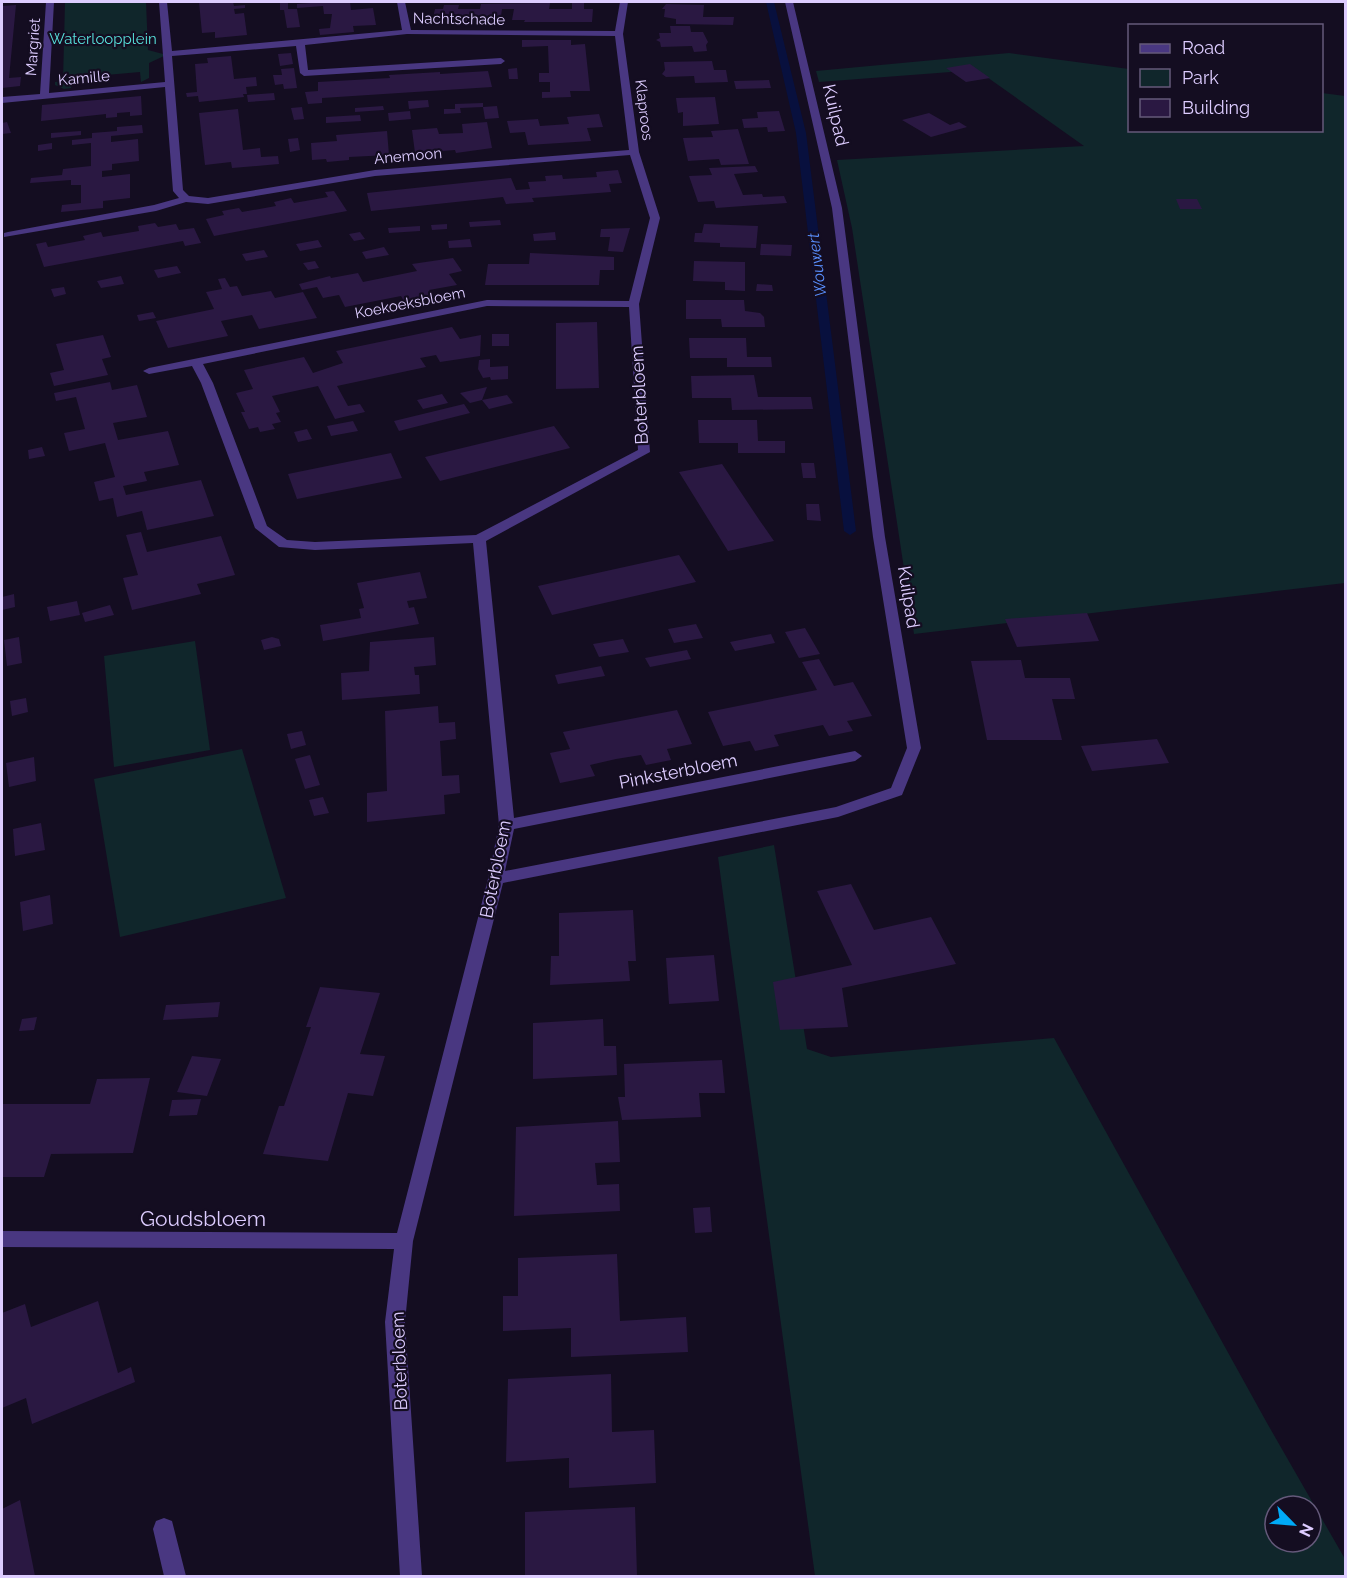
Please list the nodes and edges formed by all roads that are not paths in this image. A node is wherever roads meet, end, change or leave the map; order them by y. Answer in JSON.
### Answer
{"nodes":[{"id":1,"x":50,"y":2,"type":"edge"},
{"id":2,"x":163,"y":2,"type":"edge"},
{"id":3,"x":401,"y":2,"type":"edge"},
{"id":4,"x":624,"y":2,"type":"edge"},
{"id":5,"x":789,"y":2,"type":"edge"},
{"id":6,"x":407,"y":32,"type":"junction"},
{"id":7,"x":619,"y":34,"type":"junction"},
{"id":8,"x":300,"y":42,"type":"junction"},
{"id":9,"x":169,"y":54,"type":"junction"},
{"id":10,"x":501,"y":61,"type":"dead end"},
{"id":11,"x":168,"y":84,"type":"junction"},
{"id":12,"x":44,"y":95,"type":"junction"},
{"id":13,"x":2,"y":100,"type":"edge"},
{"id":14,"x":634,"y":152,"type":"junction"},
{"id":15,"x":186,"y":199,"type":"junction"},
{"id":16,"x":655,"y":218,"type":"joint"},
{"id":17,"x":8,"y":235,"type":"dead end"},
{"id":18,"x":634,"y":303,"type":"junction"},
{"id":19,"x":196,"y":362,"type":"junction"},
{"id":20,"x":149,"y":371,"type":"dead end"},
{"id":21,"x":479,"y":539,"type":"junction"},
{"id":22,"x":855,"y":756,"type":"dead end"},
{"id":23,"x":507,"y":825,"type":"junction"},
{"id":24,"x":496,"y":879,"type":"junction"},
{"id":25,"x":2,"y":1239,"type":"edge"},
{"id":26,"x":404,"y":1241,"type":"junction"},
{"id":27,"x":164,"y":1529,"type":"dead end"},
{"id":28,"x":175,"y":1576,"type":"edge"},
{"id":29,"x":411,"y":1576,"type":"edge"}],
"edges":[{"from":1,"to":12,"type":"street","name":"Margriet"},
{"from":2,"to":9,"type":"street"},
{"from":3,"to":6,"type":"street"},
{"from":4,"to":7,"type":"street","name":"Klaproos"},
{"from":5,"to":24,"type":"street","name":"Kuilpad"},
{"from":6,"to":7,"type":"street","name":"Nachtschade"},
{"from":6,"to":8,"type":"street","name":"Nachtschade"},
{"from":7,"to":14,"type":"street","name":"Klaproos"},
{"from":8,"to":9,"type":"street","name":"Nachtschade"},
{"from":8,"to":10,"type":"street"},
{"from":9,"to":11,"type":"street"},
{"from":11,"to":12,"type":"street","name":"Kamille"},
{"from":11,"to":15,"type":"street"},
{"from":12,"to":13,"type":"street","name":"Kamille"},
{"from":14,"to":15,"type":"street","name":"Anemoon"},
{"from":14,"to":16,"type":"street","name":"Klaproos"},
{"from":15,"to":17,"type":"street","name":"Anemoon"},
{"from":16,"to":18,"type":"street","name":"Boterbloem"},
{"from":18,"to":19,"type":"street","name":"Koekoeksbloem"},
{"from":18,"to":21,"type":"street","name":"Boterbloem"},
{"from":19,"to":20,"type":"street","name":"Koekoeksbloem"},
{"from":19,"to":21,"type":"street"},
{"from":21,"to":23,"type":"street","name":"Boterbloem"},
{"from":22,"to":23,"type":"street","name":"Pinksterbloem"},
{"from":23,"to":24,"type":"street","name":"Boterbloem"},
{"from":24,"to":26,"type":"street","name":"Boterbloem"},
{"from":25,"to":26,"type":"street","name":"Goudsbloem"},
{"from":26,"to":29,"type":"street","name":"Boterbloem"},
{"from":27,"to":28,"type":"street"}]}
